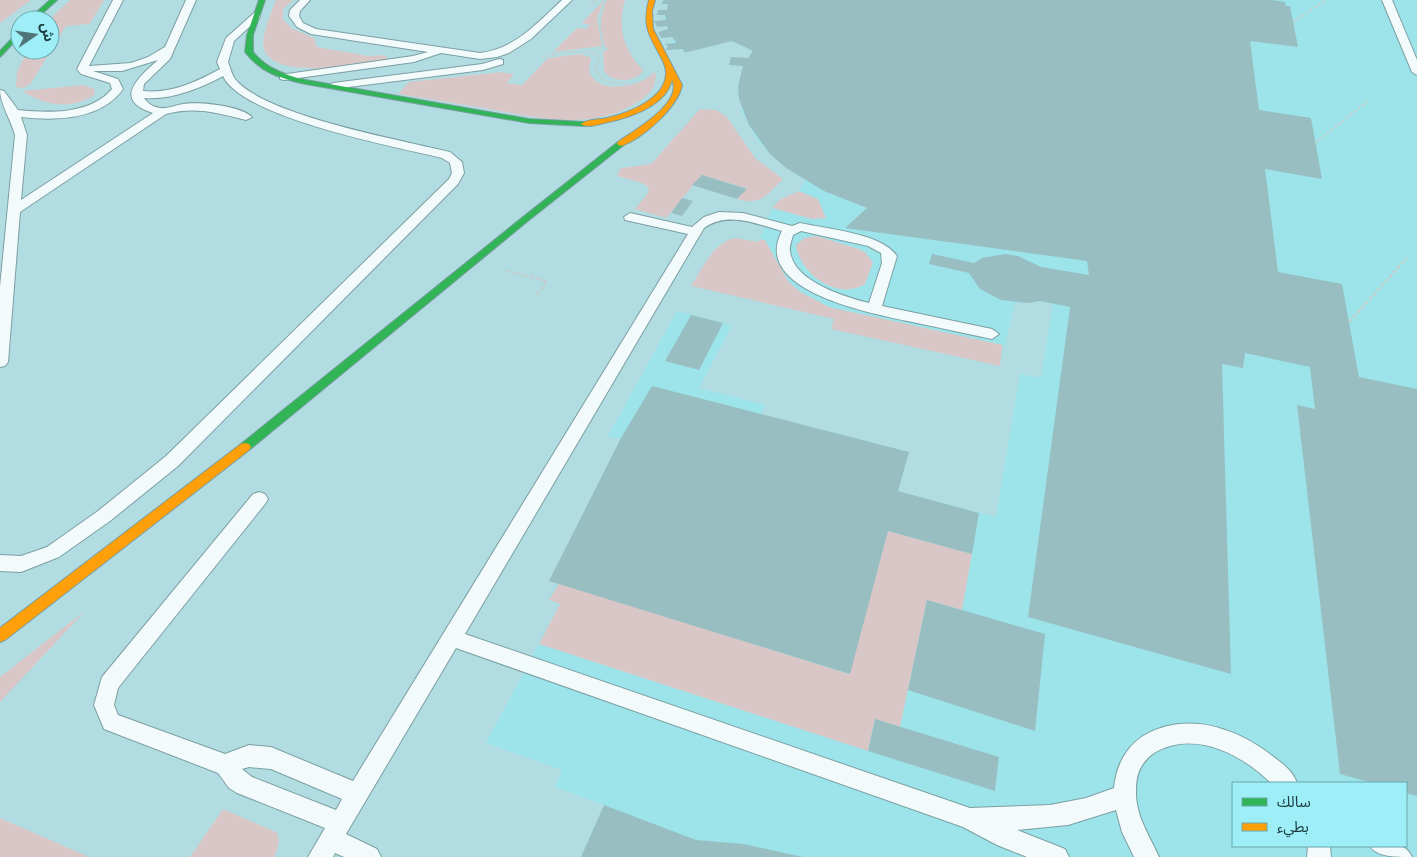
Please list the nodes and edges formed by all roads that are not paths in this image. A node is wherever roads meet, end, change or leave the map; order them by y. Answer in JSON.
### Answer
{"nodes":[{"id":1,"x":54,"y":0,"type":"edge"},
{"id":2,"x":118,"y":0,"type":"edge"},
{"id":3,"x":191,"y":0,"type":"edge"},
{"id":4,"x":262,"y":0,"type":"edge"},
{"id":5,"x":305,"y":0,"type":"edge"},
{"id":6,"x":567,"y":0,"type":"edge"},
{"id":7,"x":652,"y":0,"type":"edge"},
{"id":8,"x":1387,"y":0,"type":"edge"},
{"id":9,"x":42,"y":10,"type":"edge"},
{"id":10,"x":257,"y":15,"type":"junction"},
{"id":11,"x":170,"y":48,"type":"junction"},
{"id":12,"x":439,"y":51,"type":"junction"},
{"id":13,"x":509,"y":51,"type":"junction"},
{"id":14,"x":480,"y":56,"type":"junction"},
{"id":15,"x":83,"y":65,"type":"junction"},
{"id":16,"x":670,"y":70,"type":"junction"},
{"id":17,"x":225,"y":71,"type":"junction"},
{"id":18,"x":1417,"y":72,"type":"edge"},
{"id":19,"x":284,"y":77,"type":"junction"},
{"id":20,"x":306,"y":82,"type":"junction"},
{"id":21,"x":333,"y":86,"type":"junction"},
{"id":22,"x":0,"y":93,"type":"edge"},
{"id":23,"x":137,"y":94,"type":"junction"},
{"id":24,"x":162,"y":112,"type":"junction"},
{"id":25,"x":14,"y":113,"type":"junction"},
{"id":26,"x":246,"y":117,"type":"dead end"},
{"id":27,"x":15,"y":210,"type":"junction"},
{"id":28,"x":630,"y":217,"type":"dead end"},
{"id":29,"x":790,"y":229,"type":"junction"},
{"id":30,"x":695,"y":232,"type":"junction"},
{"id":31,"x":874,"y":309,"type":"junction"},
{"id":32,"x":992,"y":334,"type":"dead end"},
{"id":33,"x":0,"y":362,"type":"edge"},
{"id":34,"x":259,"y":500,"type":"dead end"},
{"id":35,"x":0,"y":563,"type":"edge"},
{"id":36,"x":0,"y":636,"type":"edge"},
{"id":37,"x":452,"y":638,"type":"junction"},
{"id":38,"x":225,"y":765,"type":"junction"},
{"id":39,"x":1285,"y":782,"type":"edge"},
{"id":40,"x":357,"y":794,"type":"junction"},
{"id":41,"x":1124,"y":795,"type":"junction"},
{"id":42,"x":968,"y":818,"type":"junction"},
{"id":43,"x":330,"y":840,"type":"edge"},
{"id":44,"x":1383,"y":847,"type":"edge"},
{"id":45,"x":369,"y":857,"type":"edge"},
{"id":46,"x":1057,"y":857,"type":"edge"},
{"id":47,"x":1147,"y":857,"type":"edge"},
{"id":48,"x":1400,"y":857,"type":"edge"}],
"edges":[{"from":1,"to":9,"type":"main road"},
{"from":2,"to":15,"type":"lane"},
{"from":3,"to":11,"type":"lane"},
{"from":4,"to":10,"type":"main road"},
{"from":5,"to":12,"type":"lane"},
{"from":6,"to":13,"type":"lane"},
{"from":7,"to":16,"type":"main road"},
{"from":8,"to":18,"type":"lane"},
{"from":10,"to":17,"type":"lane"},
{"from":10,"to":19,"type":"main road"},
{"from":11,"to":15,"type":"lane"},
{"from":11,"to":23,"type":"lane"},
{"from":12,"to":14,"type":"lane"},
{"from":12,"to":19,"type":"lane"},
{"from":13,"to":14,"type":"lane"},
{"from":13,"to":21,"type":"lane"},
{"from":14,"to":20,"type":"lane"},
{"from":15,"to":25,"type":"lane"},
{"from":16,"to":21,"type":"main road"},
{"from":16,"to":36,"type":"main road"},
{"from":17,"to":23,"type":"lane"},
{"from":17,"to":35,"type":"lane"},
{"from":19,"to":20,"type":"main road"},
{"from":20,"to":21,"type":"main road"},
{"from":22,"to":25,"type":"lane"},
{"from":23,"to":24,"type":"lane"},
{"from":24,"to":26,"type":"lane"},
{"from":24,"to":27,"type":"lane"},
{"from":25,"to":27,"type":"lane"},
{"from":27,"to":33,"type":"lane"},
{"from":28,"to":30,"type":"lane"},
{"from":29,"to":30,"type":"lane"},
{"from":29,"to":31,"type":"lane"},
{"from":29,"to":31,"type":"lane"},
{"from":30,"to":37,"type":"lane"},
{"from":31,"to":32,"type":"lane"},
{"from":34,"to":38,"type":"lane"},
{"from":37,"to":40,"type":"lane"},
{"from":37,"to":42,"type":"lane"},
{"from":38,"to":40,"type":"lane"},
{"from":38,"to":43,"type":"lane"},
{"from":39,"to":41,"type":"lane"},
{"from":40,"to":43,"type":"lane"},
{"from":41,"to":42,"type":"lane"},
{"from":41,"to":47,"type":"lane"},
{"from":42,"to":46,"type":"lane"},
{"from":43,"to":45,"type":"lane"},
{"from":44,"to":48,"type":"lane"}]}
